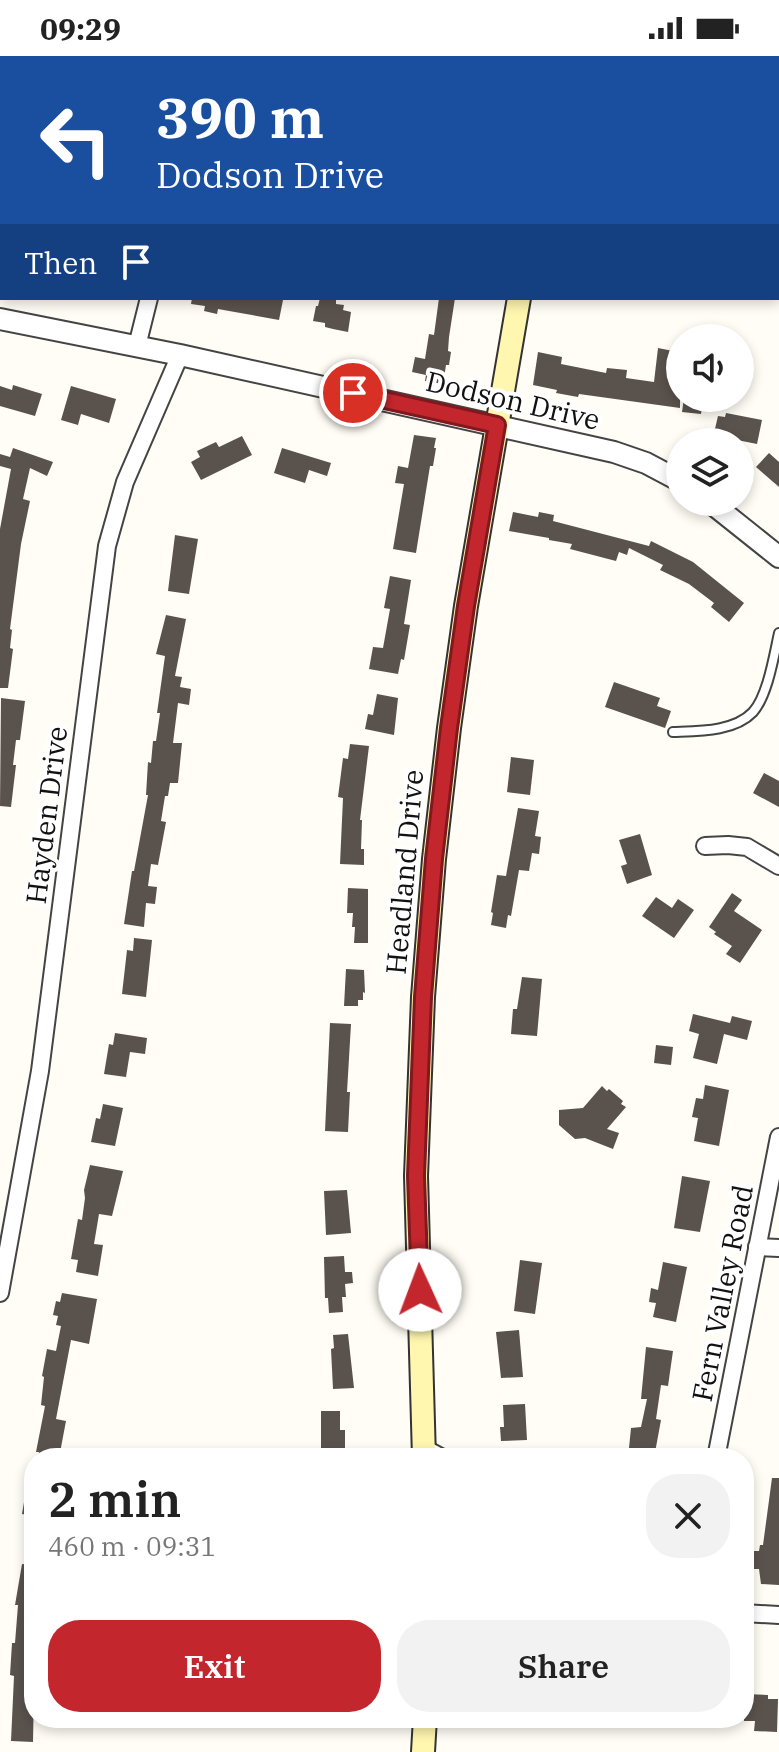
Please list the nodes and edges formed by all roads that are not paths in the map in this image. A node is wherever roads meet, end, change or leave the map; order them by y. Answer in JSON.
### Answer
{"nodes":[{"id":1,"x":148,"y":300,"type":"edge"},
{"id":2,"x":519,"y":300,"type":"edge"},
{"id":3,"x":0,"y":319,"type":"edge"},
{"id":4,"x":137,"y":346,"type":"junction"},
{"id":5,"x":180,"y":355,"type":"junction"},
{"id":6,"x":497,"y":425,"type":"junction"},
{"id":7,"x":666,"y":474,"type":"edge"},
{"id":8,"x":728,"y":516,"type":"edge"},
{"id":9,"x":779,"y":557,"type":"edge"},
{"id":10,"x":779,"y":633,"type":"edge"},
{"id":11,"x":673,"y":732,"type":"dead end"},
{"id":12,"x":705,"y":846,"type":"dead end"},
{"id":13,"x":779,"y":866,"type":"edge"},
{"id":14,"x":779,"y":1137,"type":"edge"},
{"id":15,"x":757,"y":1247,"type":"junction"},
{"id":16,"x":779,"y":1248,"type":"edge"},
{"id":17,"x":4,"y":1250,"type":"edge"},
{"id":18,"x":0,"y":1293,"type":"edge"},
{"id":19,"x":424,"y":1448,"type":"edge"},
{"id":20,"x":718,"y":1448,"type":"edge"},
{"id":21,"x":754,"y":1614,"type":"edge"},
{"id":22,"x":779,"y":1615,"type":"edge"},
{"id":23,"x":424,"y":1728,"type":"edge"},
{"id":24,"x":423,"y":1752,"type":"edge"}],
"edges":[{"from":1,"to":4,"type":"street"},
{"from":2,"to":6,"type":"main road","name":"Headland Drive"},
{"from":3,"to":4,"type":"street","name":"Dodson Drive"},
{"from":4,"to":5,"type":"street","name":"Dodson Drive"},
{"from":5,"to":6,"type":"street","name":"Dodson Drive"},
{"from":5,"to":17,"type":"street","name":"Hayden Drive"},
{"from":6,"to":7,"type":"street","name":"Dodson Drive"},
{"from":6,"to":19,"type":"main road","name":"Headland Drive"},
{"from":8,"to":9,"type":"street"},
{"from":10,"to":11,"type":"lane"},
{"from":12,"to":13,"type":"street"},
{"from":14,"to":15,"type":"street","name":"Fern Valley Road"},
{"from":15,"to":16,"type":"street"},
{"from":15,"to":20,"type":"street","name":"Fern Valley Road"},
{"from":17,"to":18,"type":"street","name":"Hayden Drive"},
{"from":21,"to":22,"type":"street"},
{"from":23,"to":24,"type":"main road"}]}
